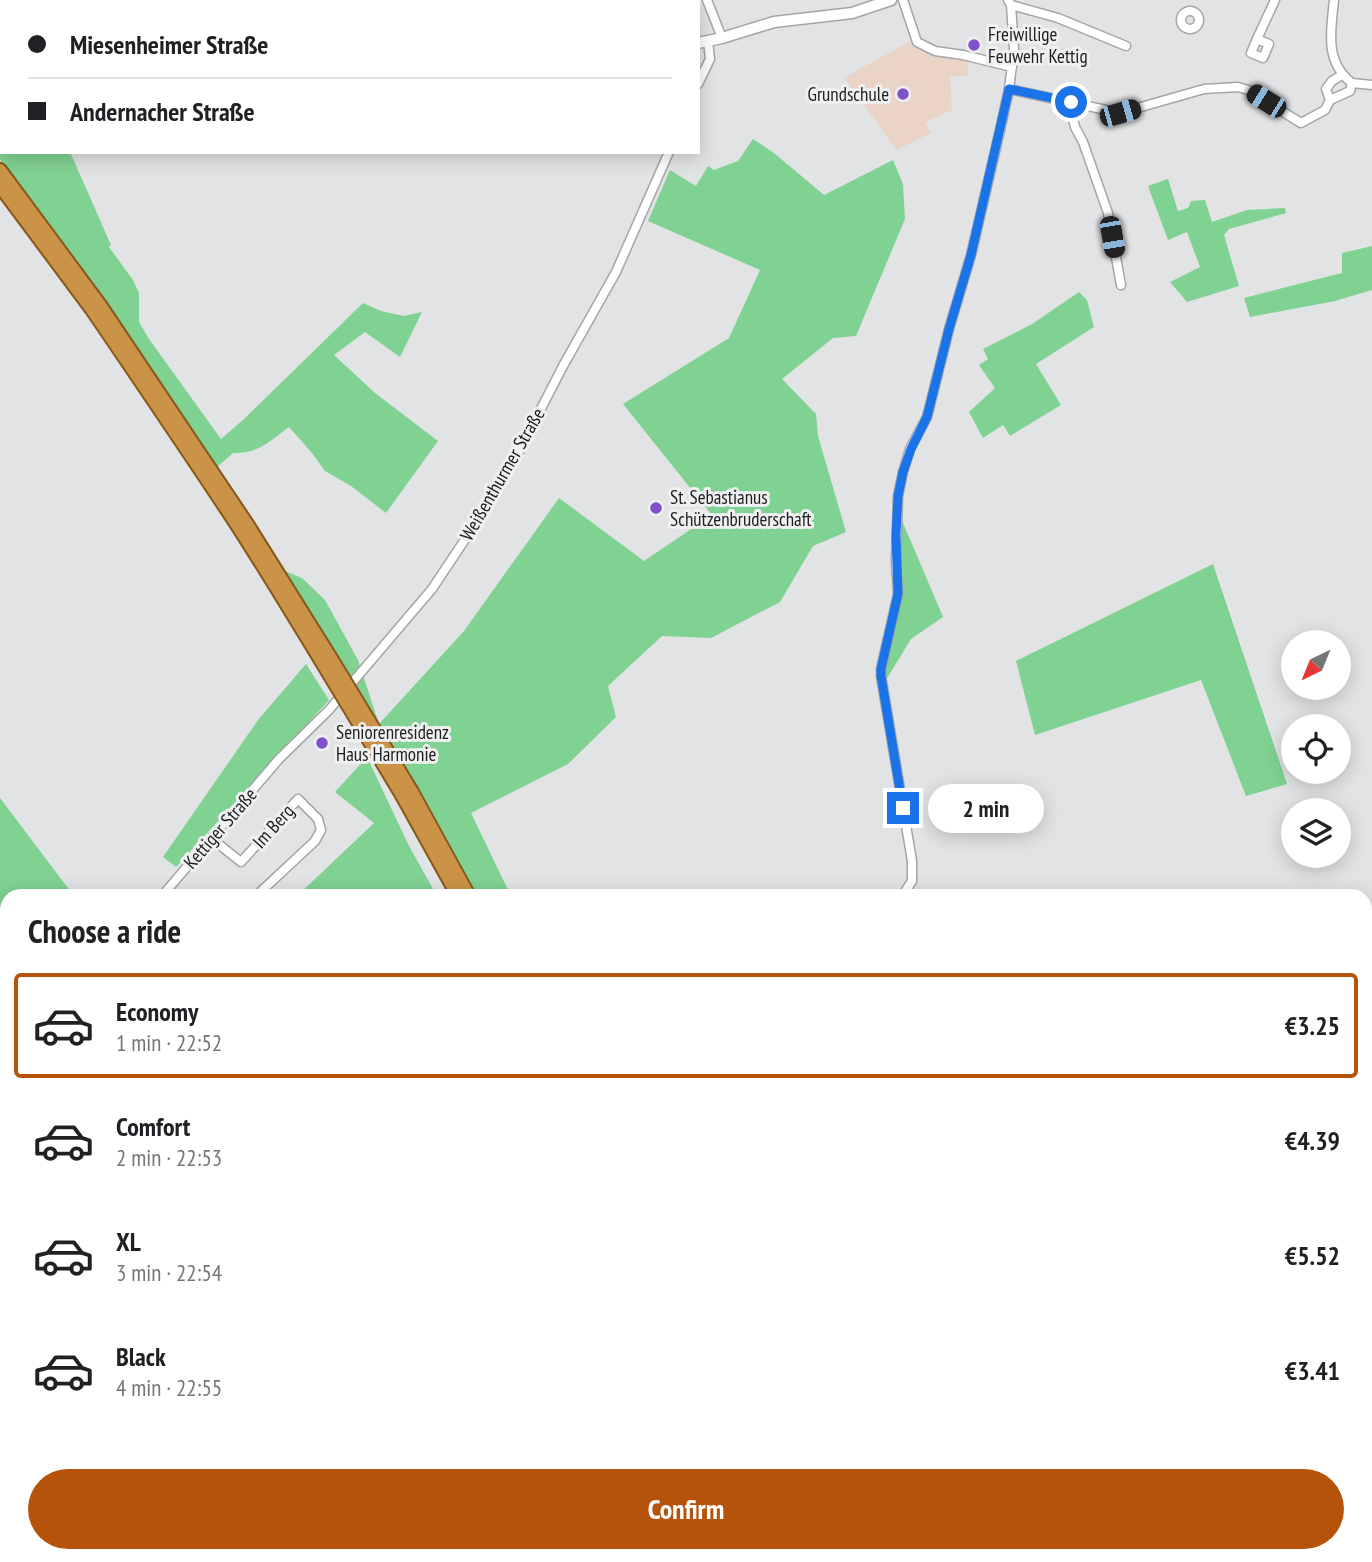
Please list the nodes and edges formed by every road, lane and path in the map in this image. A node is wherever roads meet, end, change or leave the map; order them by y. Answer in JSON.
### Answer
{"nodes":[{"id":1,"x":707,"y":0,"type":"edge"},
{"id":2,"x":891,"y":0,"type":"edge"},
{"id":3,"x":903,"y":0,"type":"edge"},
{"id":4,"x":1275,"y":0,"type":"edge"},
{"id":5,"x":1334,"y":0,"type":"edge"},
{"id":6,"x":1009,"y":3,"type":"edge"},
{"id":7,"x":722,"y":38,"type":"junction"},
{"id":8,"x":1257,"y":39,"type":"dead end"},
{"id":9,"x":703,"y":42,"type":"edge"},
{"id":10,"x":1126,"y":46,"type":"dead end"},
{"id":11,"x":1012,"y":67,"type":"junction"},
{"id":12,"x":1342,"y":75,"type":"junction"},
{"id":13,"x":700,"y":80,"type":"edge"},
{"id":14,"x":1352,"y":83,"type":"junction"},
{"id":15,"x":1372,"y":85,"type":"edge"},
{"id":16,"x":1009,"y":89,"type":"junction"},
{"id":17,"x":1330,"y":100,"type":"junction"},
{"id":18,"x":1071,"y":102,"type":"junction"},
{"id":19,"x":668,"y":154,"type":"edge"},
{"id":20,"x":0,"y":170,"type":"edge"},
{"id":21,"x":0,"y":186,"type":"edge"},
{"id":22,"x":1121,"y":285,"type":"dead end"},
{"id":23,"x":97,"y":308,"type":"junction"},
{"id":24,"x":279,"y":760,"type":"joint"},
{"id":25,"x":407,"y":795,"type":"junction"},
{"id":26,"x":211,"y":838,"type":"junction"},
{"id":27,"x":168,"y":889,"type":"edge"},
{"id":28,"x":264,"y":889,"type":"edge"},
{"id":29,"x":454,"y":889,"type":"edge"},
{"id":30,"x":465,"y":889,"type":"edge"},
{"id":31,"x":907,"y":889,"type":"edge"}],
"edges":[{"from":1,"to":7,"type":"street"},
{"from":2,"to":7,"type":"street"},
{"from":3,"to":11,"type":"street"},
{"from":4,"to":8,"type":"street"},
{"from":5,"to":12,"type":"street"},
{"from":6,"to":10,"type":"street"},
{"from":6,"to":11,"type":"street"},
{"from":7,"to":9,"type":"street"},
{"from":9,"to":13,"type":"street"},
{"from":11,"to":16,"type":"street"},
{"from":12,"to":14,"type":"street"},
{"from":12,"to":17,"type":"street"},
{"from":14,"to":15,"type":"street"},
{"from":14,"to":17,"type":"street"},
{"from":16,"to":18,"type":"street"},
{"from":16,"to":31,"type":"street"},
{"from":17,"to":18,"type":"street"},
{"from":18,"to":22,"type":"street"},
{"from":19,"to":24,"type":"street","name":"Weißenthurmer Straße"},
{"from":20,"to":23,"type":"highway"},
{"from":21,"to":23,"type":"highway"},
{"from":23,"to":25,"type":"highway","bridge":true},
{"from":24,"to":26,"type":"street","name":"Kettiger Straße"},
{"from":25,"to":29,"type":"highway"},
{"from":25,"to":30,"type":"highway"},
{"from":26,"to":27,"type":"street","name":"Kettiger Straße"},
{"from":26,"to":28,"type":"street","name":"Im Berg"}]}
